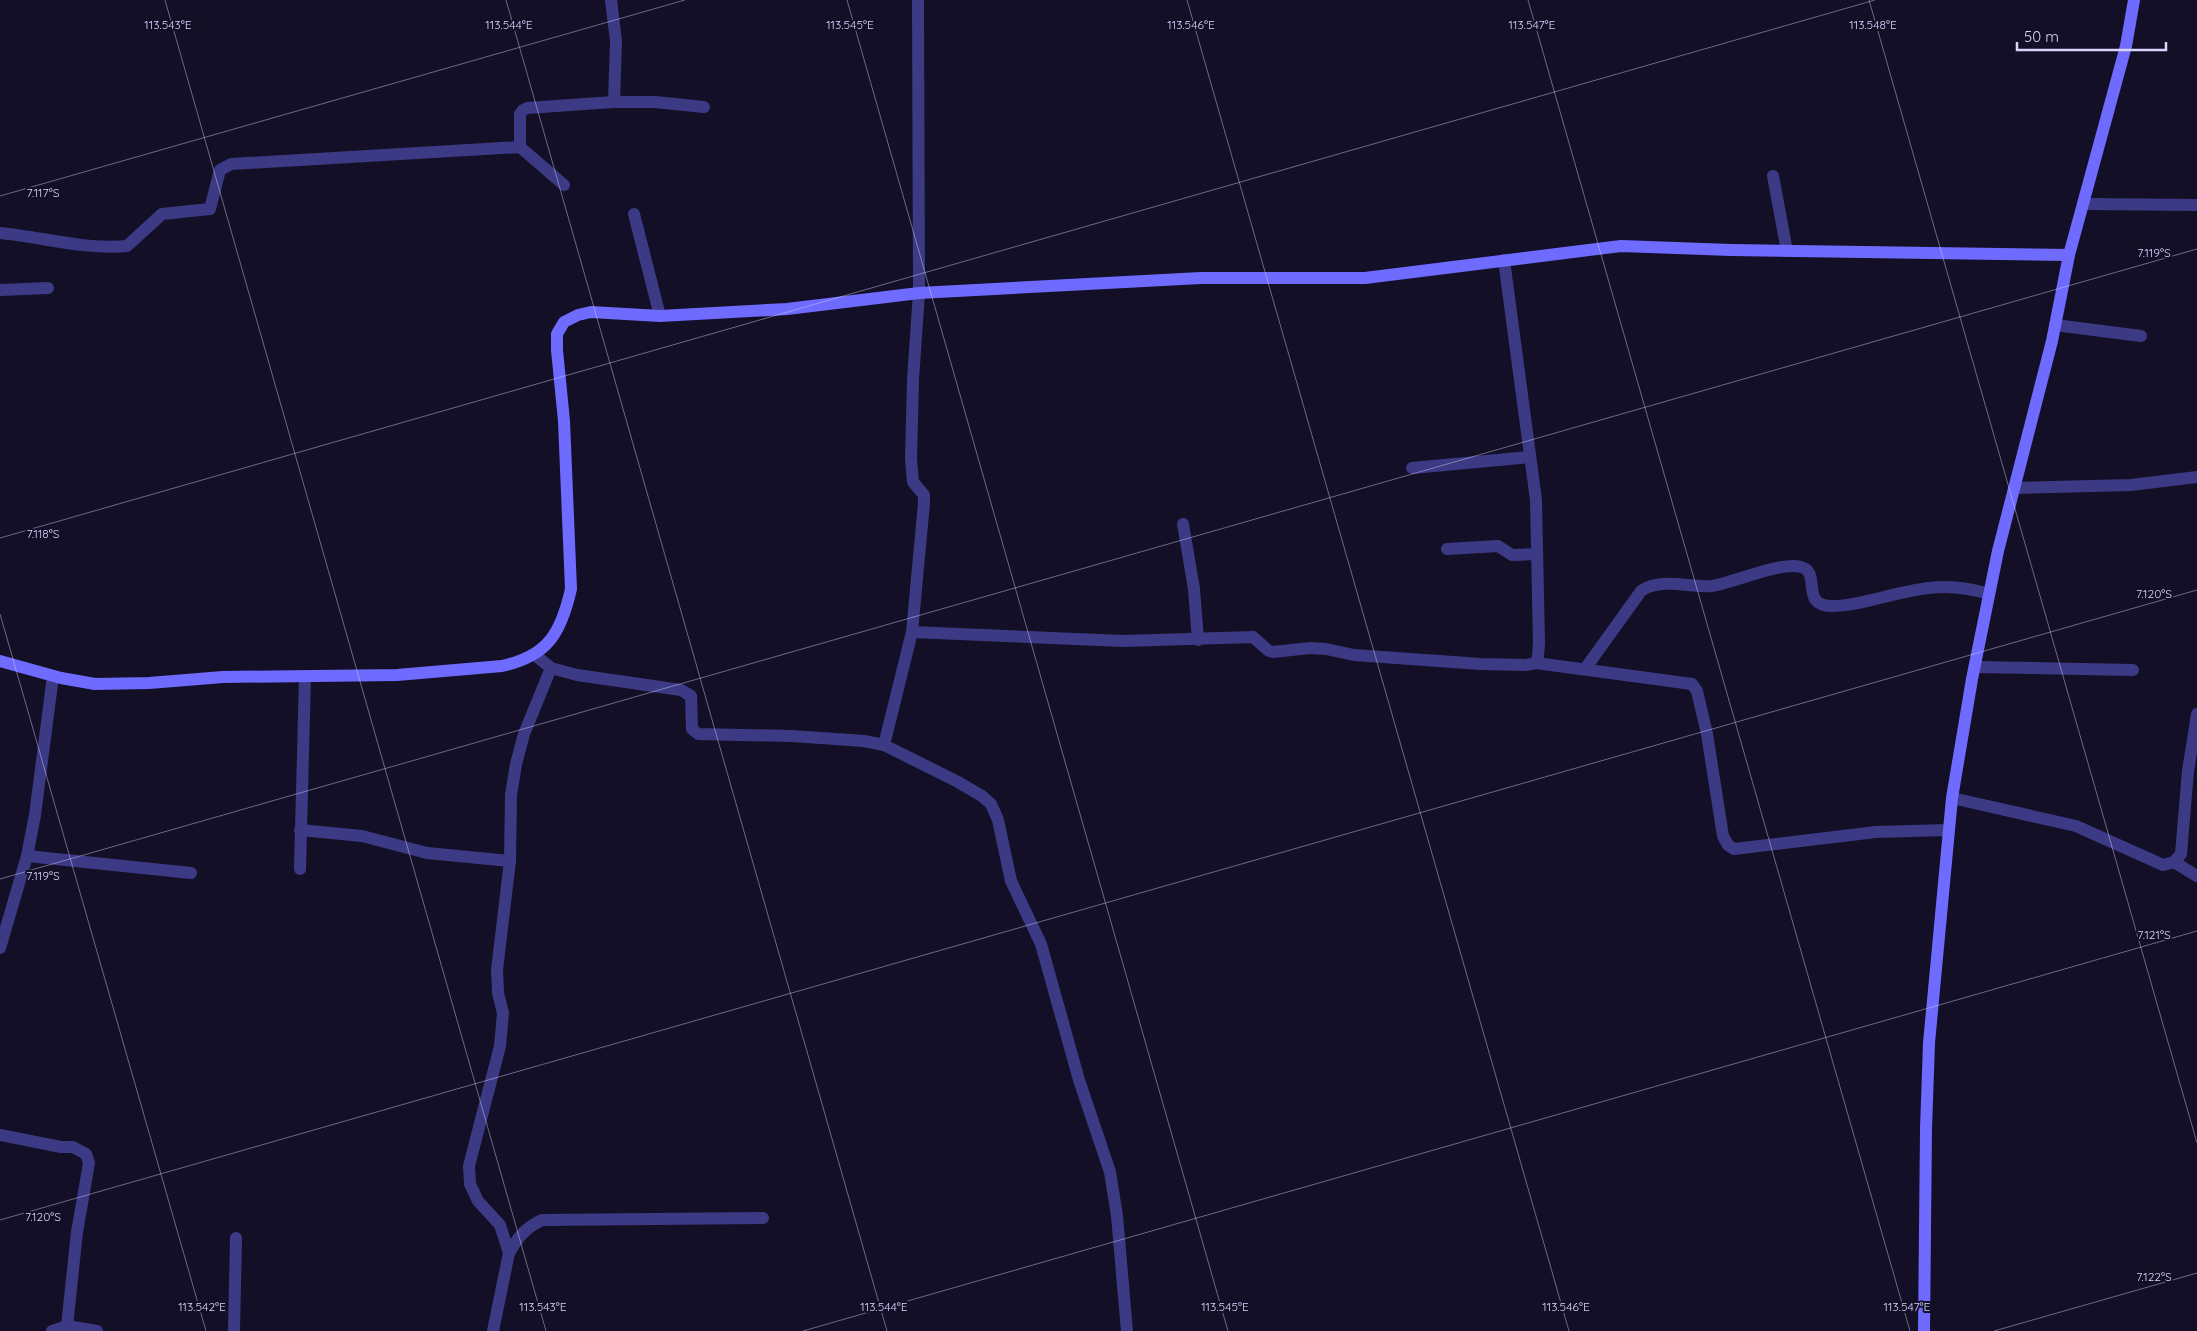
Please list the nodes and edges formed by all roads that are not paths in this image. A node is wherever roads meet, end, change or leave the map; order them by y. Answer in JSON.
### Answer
{"nodes":[{"id":1,"x":611,"y":0,"type":"edge"},
{"id":2,"x":918,"y":0,"type":"edge"},
{"id":3,"x":2134,"y":0,"type":"edge"},
{"id":4,"x":614,"y":102,"type":"junction"},
{"id":5,"x":704,"y":107,"type":"dead end"},
{"id":6,"x":520,"y":147,"type":"junction"},
{"id":7,"x":1773,"y":176,"type":"dead end"},
{"id":8,"x":564,"y":185,"type":"dead end"},
{"id":9,"x":2084,"y":204,"type":"junction"},
{"id":10,"x":2197,"y":205,"type":"edge"},
{"id":11,"x":634,"y":214,"type":"dead end"},
{"id":12,"x":0,"y":233,"type":"edge"},
{"id":13,"x":1787,"y":251,"type":"junction"},
{"id":14,"x":2069,"y":255,"type":"junction"},
{"id":15,"x":1504,"y":260,"type":"junction"},
{"id":16,"x":48,"y":288,"type":"dead end"},
{"id":17,"x":0,"y":290,"type":"edge"},
{"id":18,"x":920,"y":293,"type":"junction"},
{"id":19,"x":660,"y":316,"type":"junction"},
{"id":20,"x":2055,"y":325,"type":"junction"},
{"id":21,"x":2141,"y":336,"type":"dead end"},
{"id":22,"x":1530,"y":457,"type":"junction"},
{"id":23,"x":1412,"y":468,"type":"dead end"},
{"id":24,"x":2197,"y":477,"type":"edge"},
{"id":25,"x":2015,"y":488,"type":"junction"},
{"id":26,"x":1183,"y":524,"type":"dead end"},
{"id":27,"x":1447,"y":549,"type":"dead end"},
{"id":28,"x":1536,"y":554,"type":"junction"},
{"id":29,"x":1989,"y":594,"type":"junction"},
{"id":30,"x":912,"y":632,"type":"junction"},
{"id":31,"x":1198,"y":640,"type":"junction"},
{"id":32,"x":535,"y":655,"type":"junction"},
{"id":33,"x":0,"y":661,"type":"edge"},
{"id":34,"x":1536,"y":663,"type":"junction"},
{"id":35,"x":1975,"y":667,"type":"junction"},
{"id":36,"x":551,"y":668,"type":"junction"},
{"id":37,"x":1585,"y":669,"type":"junction"},
{"id":38,"x":2133,"y":670,"type":"dead end"},
{"id":39,"x":53,"y":676,"type":"junction"},
{"id":40,"x":305,"y":676,"type":"junction"},
{"id":41,"x":2197,"y":714,"type":"edge"},
{"id":42,"x":884,"y":744,"type":"junction"},
{"id":43,"x":1952,"y":798,"type":"junction"},
{"id":44,"x":300,"y":830,"type":"junction"},
{"id":45,"x":1948,"y":830,"type":"junction"},
{"id":46,"x":28,"y":856,"type":"junction"},
{"id":47,"x":510,"y":861,"type":"junction"},
{"id":48,"x":2174,"y":862,"type":"junction"},
{"id":49,"x":300,"y":869,"type":"dead end"},
{"id":50,"x":191,"y":873,"type":"dead end"},
{"id":51,"x":2197,"y":876,"type":"edge"},
{"id":52,"x":0,"y":948,"type":"edge"},
{"id":53,"x":0,"y":1134,"type":"edge"},
{"id":54,"x":763,"y":1218,"type":"dead end"},
{"id":55,"x":236,"y":1238,"type":"dead end"},
{"id":56,"x":509,"y":1253,"type":"junction"},
{"id":57,"x":67,"y":1326,"type":"junction"},
{"id":58,"x":52,"y":1331,"type":"edge"},
{"id":59,"x":97,"y":1331,"type":"edge"},
{"id":60,"x":234,"y":1331,"type":"edge"},
{"id":61,"x":493,"y":1331,"type":"edge"},
{"id":62,"x":1127,"y":1331,"type":"edge"},
{"id":63,"x":1924,"y":1331,"type":"edge"}],
"edges":[{"from":1,"to":4,"type":"street"},
{"from":2,"to":18,"type":"street"},
{"from":3,"to":9,"type":"street"},
{"from":4,"to":5,"type":"street"},
{"from":4,"to":6,"type":"street"},
{"from":6,"to":8,"type":"street"},
{"from":6,"to":12,"type":"street"},
{"from":7,"to":13,"type":"street"},
{"from":9,"to":10,"type":"street"},
{"from":9,"to":14,"type":"street"},
{"from":11,"to":19,"type":"street"},
{"from":13,"to":14,"type":"street"},
{"from":13,"to":15,"type":"street"},
{"from":14,"to":20,"type":"street"},
{"from":15,"to":18,"type":"street"},
{"from":15,"to":22,"type":"street"},
{"from":16,"to":17,"type":"street"},
{"from":18,"to":19,"type":"street"},
{"from":18,"to":30,"type":"street"},
{"from":19,"to":32,"type":"street"},
{"from":20,"to":21,"type":"street"},
{"from":20,"to":25,"type":"street"},
{"from":22,"to":23,"type":"street"},
{"from":22,"to":28,"type":"street"},
{"from":24,"to":25,"type":"street"},
{"from":25,"to":29,"type":"street"},
{"from":26,"to":31,"type":"street"},
{"from":27,"to":28,"type":"street"},
{"from":28,"to":34,"type":"street"},
{"from":29,"to":35,"type":"street"},
{"from":29,"to":37,"type":"street"},
{"from":30,"to":31,"type":"street"},
{"from":30,"to":42,"type":"street"},
{"from":31,"to":34,"type":"street"},
{"from":32,"to":36,"type":"street"},
{"from":32,"to":40,"type":"street"},
{"from":33,"to":39,"type":"street"},
{"from":34,"to":37,"type":"street"},
{"from":35,"to":38,"type":"street"},
{"from":35,"to":43,"type":"street"},
{"from":36,"to":42,"type":"street"},
{"from":36,"to":47,"type":"street"},
{"from":37,"to":45,"type":"street"},
{"from":39,"to":40,"type":"street"},
{"from":39,"to":46,"type":"street"},
{"from":40,"to":44,"type":"street"},
{"from":41,"to":48,"type":"street"},
{"from":42,"to":62,"type":"street"},
{"from":43,"to":45,"type":"street"},
{"from":43,"to":48,"type":"street"},
{"from":44,"to":47,"type":"street"},
{"from":44,"to":49,"type":"street"},
{"from":45,"to":63,"type":"street"},
{"from":46,"to":50,"type":"street"},
{"from":46,"to":52,"type":"street"},
{"from":47,"to":56,"type":"street"},
{"from":48,"to":51,"type":"street"},
{"from":53,"to":57,"type":"street"},
{"from":54,"to":56,"type":"street"},
{"from":55,"to":60,"type":"street"},
{"from":56,"to":61,"type":"street"},
{"from":57,"to":58,"type":"street"},
{"from":57,"to":59,"type":"street"}]}
